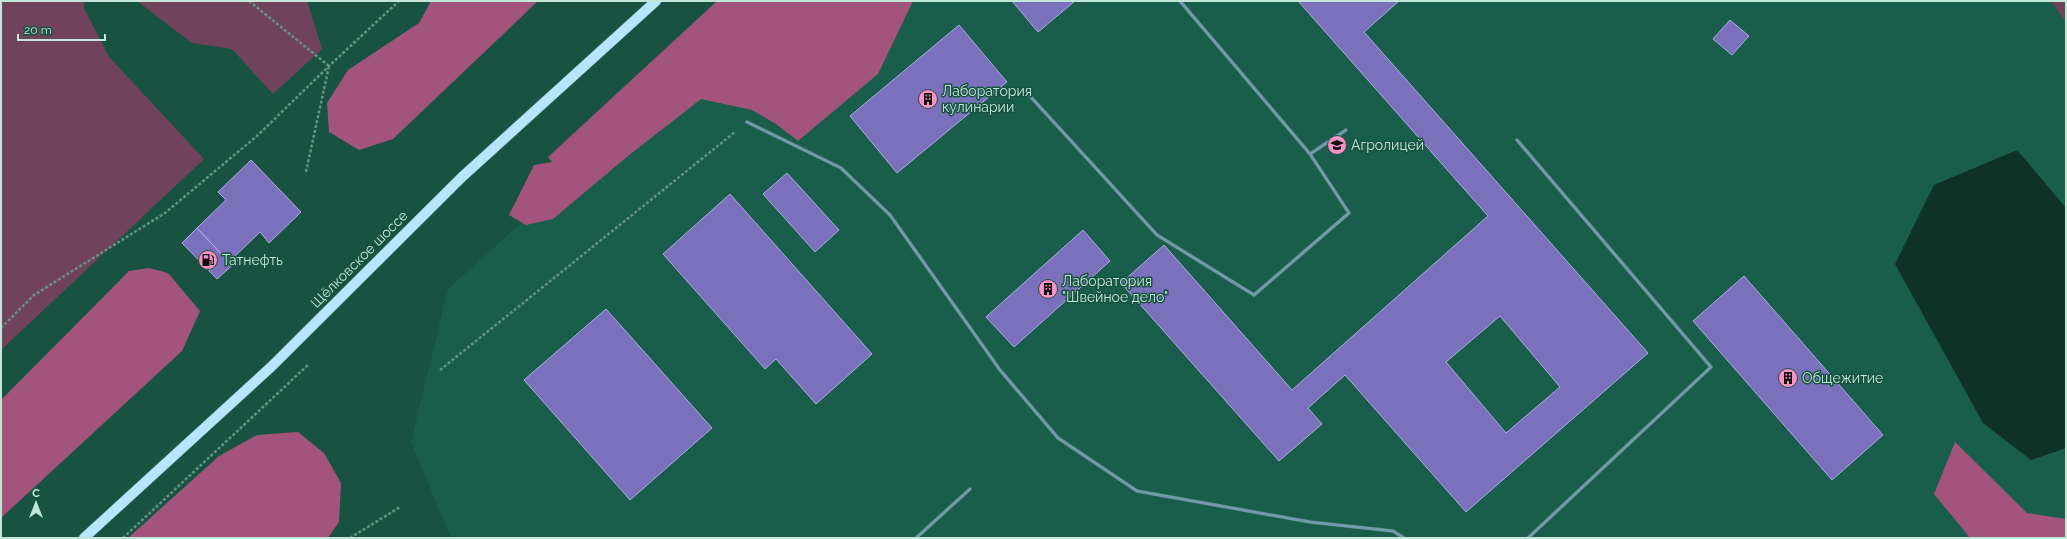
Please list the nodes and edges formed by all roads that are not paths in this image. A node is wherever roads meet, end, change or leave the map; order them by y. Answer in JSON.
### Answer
{"nodes":[{"id":1,"x":656,"y":1,"type":"edge"},
{"id":2,"x":1180,"y":1,"type":"edge"},
{"id":3,"x":1029,"y":94,"type":"dead end"},
{"id":4,"x":747,"y":122,"type":"road end"},
{"id":5,"x":1346,"y":130,"type":"dead end"},
{"id":6,"x":1517,"y":140,"type":"dead end"},
{"id":7,"x":1310,"y":154,"type":"junction"},
{"id":8,"x":970,"y":489,"type":"dead end"},
{"id":9,"x":84,"y":538,"type":"edge"},
{"id":10,"x":916,"y":538,"type":"edge"},
{"id":11,"x":1404,"y":538,"type":"edge"},
{"id":12,"x":1528,"y":538,"type":"edge"}],
"edges":[{"from":1,"to":9,"type":"main road","name":"Щёлковское шоссе"},
{"from":2,"to":7,"type":"lane"},
{"from":3,"to":7,"type":"lane"},
{"from":4,"to":11,"type":"lane"},
{"from":5,"to":7,"type":"lane"},
{"from":6,"to":12,"type":"lane"},
{"from":8,"to":10,"type":"lane"}]}
